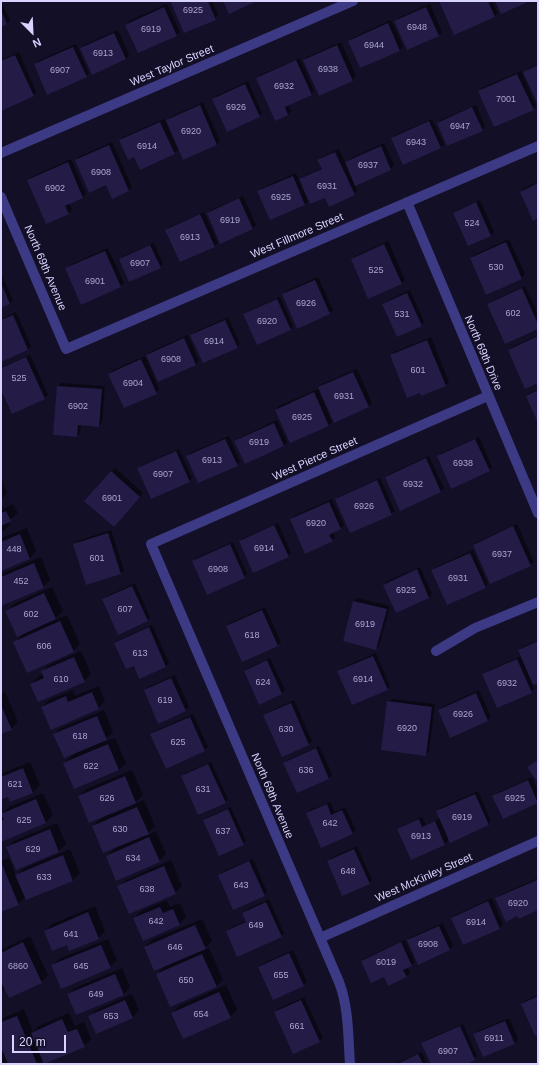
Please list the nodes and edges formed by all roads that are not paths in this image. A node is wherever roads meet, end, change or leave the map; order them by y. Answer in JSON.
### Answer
{"nodes":[{"id":1,"x":353,"y":1,"type":"edge"},
{"id":2,"x":538,"y":146,"type":"edge"},
{"id":3,"x":1,"y":153,"type":"edge"},
{"id":4,"x":1,"y":197,"type":"edge"},
{"id":5,"x":407,"y":202,"type":"junction"},
{"id":6,"x":66,"y":349,"type":"joint"},
{"id":7,"x":488,"y":396,"type":"junction"},
{"id":8,"x":538,"y":513,"type":"edge"},
{"id":9,"x":151,"y":544,"type":"joint"},
{"id":10,"x":538,"y":602,"type":"edge"},
{"id":11,"x":436,"y":651,"type":"dead end"},
{"id":12,"x":538,"y":841,"type":"edge"},
{"id":13,"x":320,"y":938,"type":"junction"},
{"id":14,"x":350,"y":1064,"type":"edge"}],
"edges":[{"from":1,"to":3,"type":"street","name":"West Taylor Street"},
{"from":2,"to":5,"type":"street","name":"West Fillmore Street"},
{"from":4,"to":6,"type":"street","name":"North 69th Avenue"},
{"from":5,"to":6,"type":"street","name":"West Fillmore Street"},
{"from":5,"to":7,"type":"street","name":"North 69th Drive"},
{"from":7,"to":8,"type":"street","name":"North 69th Drive"},
{"from":7,"to":9,"type":"street","name":"West Pierce Street"},
{"from":9,"to":13,"type":"street","name":"North 69th Avenue"},
{"from":10,"to":11,"type":"street"},
{"from":12,"to":13,"type":"street","name":"West McKinley Street"},
{"from":13,"to":14,"type":"street","name":"North 69th Avenue"}]}
